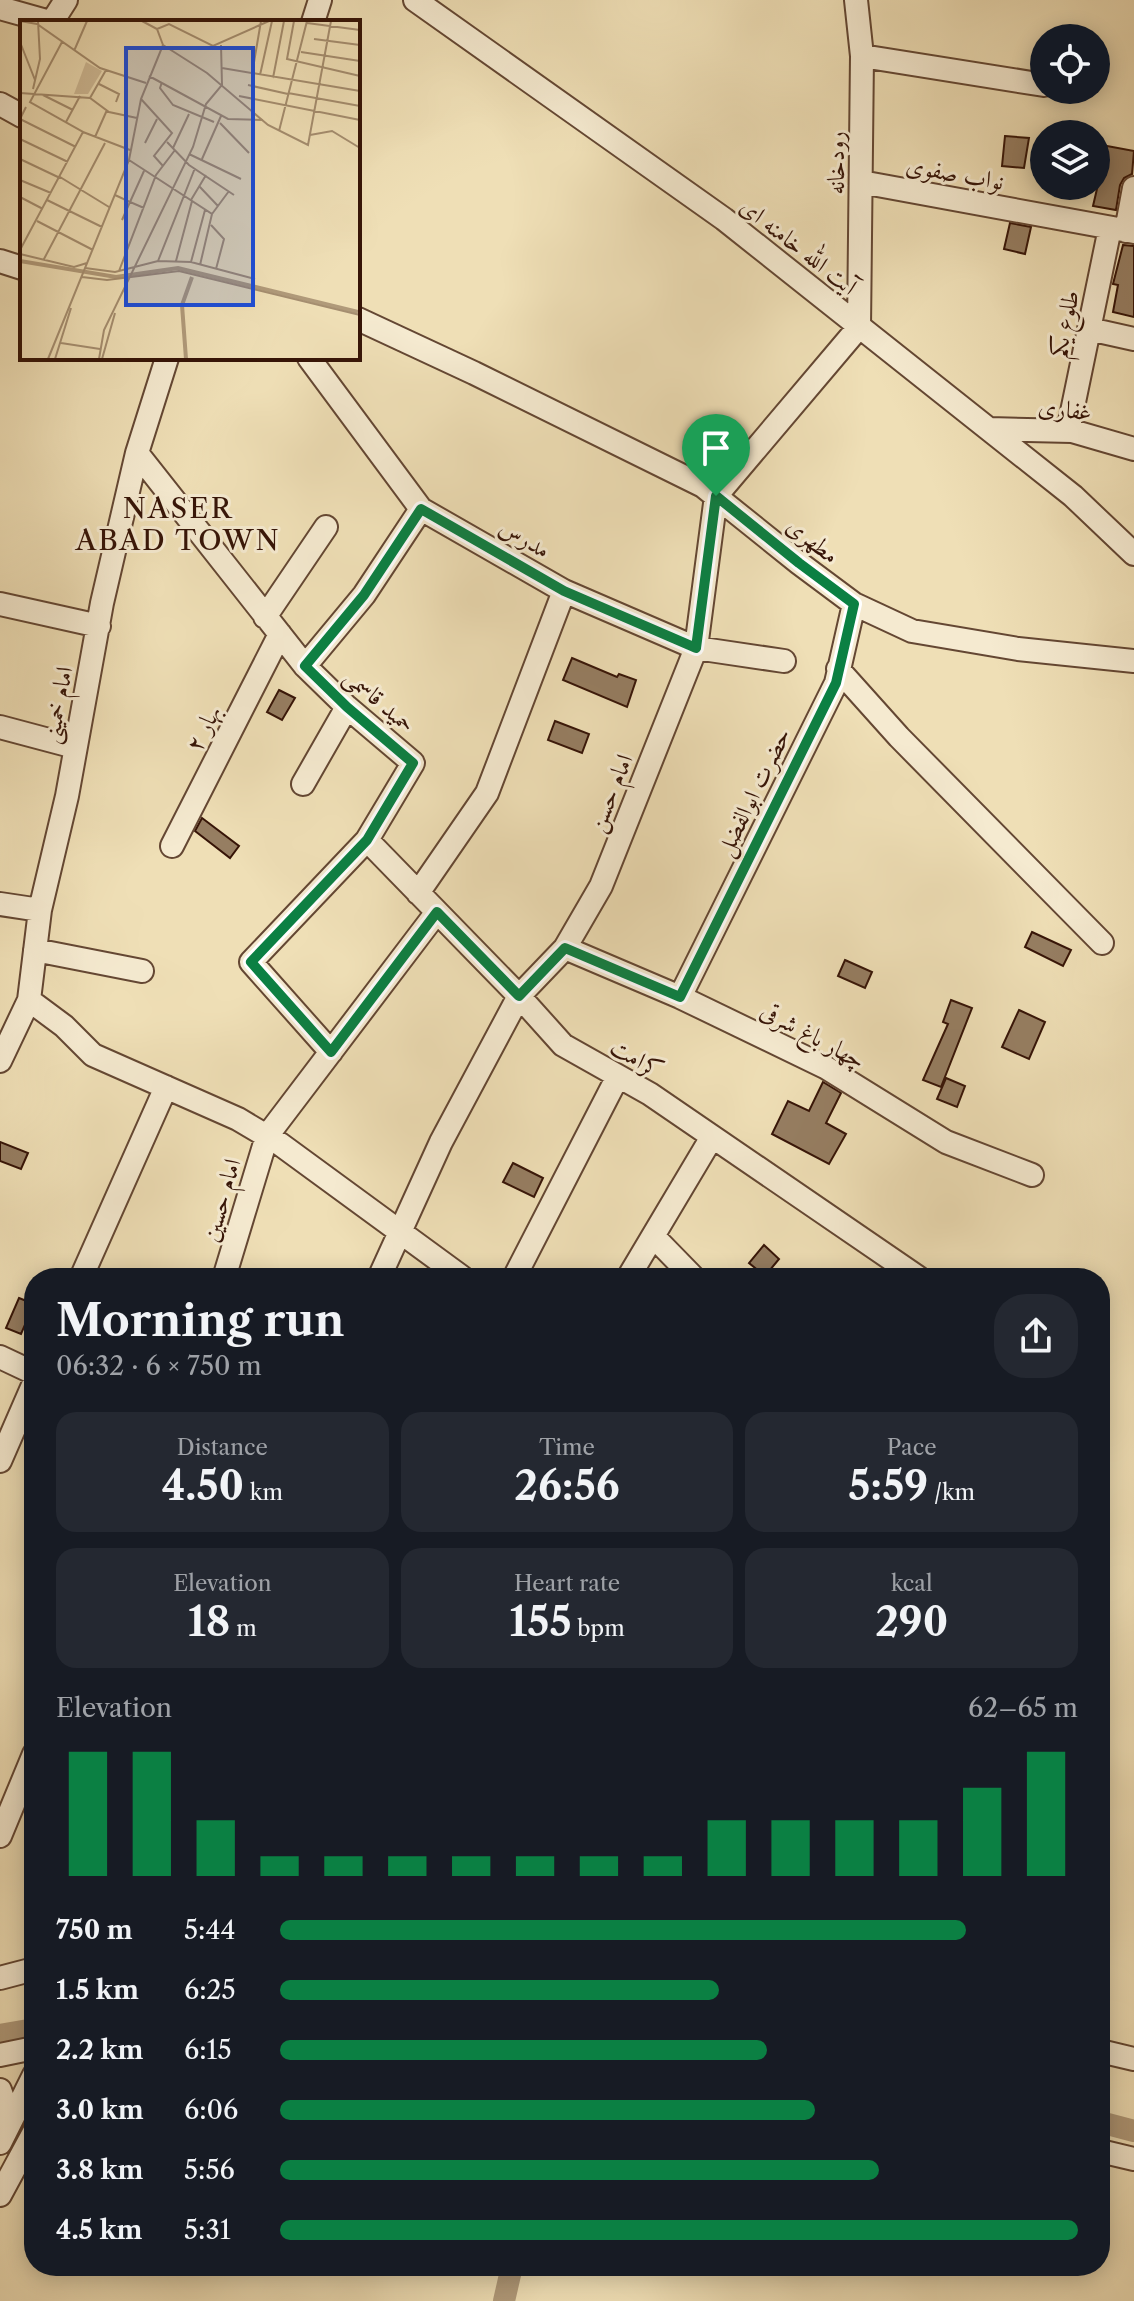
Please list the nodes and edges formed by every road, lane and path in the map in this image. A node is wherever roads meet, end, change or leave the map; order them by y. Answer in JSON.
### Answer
{"nodes":[{"id":1,"x":66,"y":0,"type":"edge"},
{"id":2,"x":320,"y":0,"type":"edge"},
{"id":3,"x":415,"y":0,"type":"edge"},
{"id":4,"x":856,"y":0,"type":"edge"},
{"id":5,"x":0,"y":8,"type":"edge"},
{"id":6,"x":44,"y":20,"type":"edge"},
{"id":7,"x":52,"y":20,"type":"edge"},
{"id":8,"x":314,"y":20,"type":"edge"},
{"id":9,"x":862,"y":56,"type":"junction"},
{"id":10,"x":1030,"y":83,"type":"edge"},
{"id":11,"x":0,"y":104,"type":"edge"},
{"id":12,"x":20,"y":115,"type":"edge"},
{"id":13,"x":861,"y":182,"type":"junction"},
{"id":14,"x":1134,"y":188,"type":"edge"},
{"id":15,"x":1124,"y":230,"type":"edge"},
{"id":16,"x":0,"y":261,"type":"edge"},
{"id":17,"x":20,"y":267,"type":"edge"},
{"id":18,"x":360,"y":320,"type":"edge"},
{"id":19,"x":859,"y":327,"type":"junction"},
{"id":20,"x":1089,"y":329,"type":"junction"},
{"id":21,"x":1134,"y":339,"type":"edge"},
{"id":22,"x":166,"y":360,"type":"edge"},
{"id":23,"x":310,"y":360,"type":"edge"},
{"id":24,"x":989,"y":429,"type":"junction"},
{"id":25,"x":1068,"y":431,"type":"junction"},
{"id":26,"x":1134,"y":449,"type":"edge"},
{"id":27,"x":137,"y":453,"type":"junction"},
{"id":28,"x":716,"y":496,"type":"junction"},
{"id":29,"x":421,"y":509,"type":"junction"},
{"id":30,"x":326,"y":527,"type":"dead end"},
{"id":31,"x":1134,"y":554,"type":"edge"},
{"id":32,"x":564,"y":591,"type":"junction"},
{"id":33,"x":0,"y":604,"type":"edge"},
{"id":34,"x":854,"y":604,"type":"junction"},
{"id":35,"x":265,"y":617,"type":"junction"},
{"id":36,"x":99,"y":626,"type":"junction"},
{"id":37,"x":280,"y":634,"type":"junction"},
{"id":38,"x":696,"y":648,"type":"junction"},
{"id":39,"x":784,"y":661,"type":"dead end"},
{"id":40,"x":1134,"y":661,"type":"edge"},
{"id":41,"x":305,"y":666,"type":"junction"},
{"id":42,"x":838,"y":669,"type":"junction"},
{"id":43,"x":347,"y":707,"type":"junction"},
{"id":44,"x":0,"y":727,"type":"edge"},
{"id":45,"x":75,"y":747,"type":"junction"},
{"id":46,"x":303,"y":784,"type":"dead end"},
{"id":47,"x":367,"y":840,"type":"junction"},
{"id":48,"x":172,"y":846,"type":"dead end"},
{"id":49,"x":418,"y":893,"type":"junction"},
{"id":50,"x":0,"y":904,"type":"edge"},
{"id":51,"x":40,"y":910,"type":"junction"},
{"id":52,"x":437,"y":912,"type":"junction"},
{"id":53,"x":1102,"y":943,"type":"dead end"},
{"id":54,"x":565,"y":948,"type":"junction"},
{"id":55,"x":35,"y":950,"type":"junction"},
{"id":56,"x":142,"y":971,"type":"dead end"},
{"id":57,"x":519,"y":996,"type":"junction"},
{"id":58,"x":680,"y":997,"type":"junction"},
{"id":59,"x":29,"y":1000,"type":"junction"},
{"id":60,"x":331,"y":1052,"type":"junction"},
{"id":61,"x":0,"y":1061,"type":"edge"},
{"id":62,"x":618,"y":1076,"type":"junction"},
{"id":63,"x":166,"y":1087,"type":"junction"},
{"id":64,"x":267,"y":1136,"type":"junction"},
{"id":65,"x":712,"y":1137,"type":"junction"},
{"id":66,"x":1032,"y":1175,"type":"dead end"},
{"id":67,"x":400,"y":1233,"type":"junction"},
{"id":68,"x":653,"y":1236,"type":"junction"},
{"id":69,"x":85,"y":1268,"type":"edge"},
{"id":70,"x":227,"y":1268,"type":"edge"},
{"id":71,"x":384,"y":1268,"type":"edge"},
{"id":72,"x":449,"y":1268,"type":"edge"},
{"id":73,"x":519,"y":1268,"type":"edge"},
{"id":74,"x":634,"y":1268,"type":"edge"},
{"id":75,"x":684,"y":1268,"type":"edge"},
{"id":76,"x":903,"y":1268,"type":"edge"},
{"id":77,"x":0,"y":1357,"type":"edge"},
{"id":78,"x":24,"y":1368,"type":"edge"},
{"id":79,"x":24,"y":1406,"type":"edge"},
{"id":80,"x":0,"y":1461,"type":"edge"},
{"id":81,"x":24,"y":1777,"type":"edge"},
{"id":82,"x":2,"y":1827,"type":"edge"},
{"id":83,"x":24,"y":1972,"type":"edge"},
{"id":84,"x":0,"y":1978,"type":"edge"},
{"id":85,"x":24,"y":2050,"type":"edge"},
{"id":86,"x":1110,"y":2053,"type":"edge"},
{"id":87,"x":0,"y":2055,"type":"edge"},
{"id":88,"x":1134,"y":2059,"type":"edge"},
{"id":89,"x":0,"y":2090,"type":"edge"},
{"id":90,"x":24,"y":2095,"type":"edge"},
{"id":91,"x":11,"y":2121,"type":"junction"},
{"id":92,"x":0,"y":2143,"type":"edge"},
{"id":93,"x":24,"y":2151,"type":"edge"},
{"id":94,"x":1110,"y":2153,"type":"edge"},
{"id":95,"x":1134,"y":2159,"type":"edge"},
{"id":96,"x":0,"y":2195,"type":"edge"}],
"edges":[{"from":1,"to":7,"type":"street"},
{"from":2,"to":8,"type":"street"},
{"from":3,"to":19,"type":"street","name":"آیت الله خامنه ای"},
{"from":4,"to":9,"type":"street","name":"رودخانه"},
{"from":5,"to":6,"type":"street"},
{"from":9,"to":10,"type":"street"},
{"from":9,"to":13,"type":"street","name":"رودخانه"},
{"from":11,"to":12,"type":"street"},
{"from":13,"to":15,"type":"street","name":"نواب صفوی"},
{"from":13,"to":19,"type":"street","name":"رودخانه"},
{"from":14,"to":15,"type":"street","name":"طلوع یکم"},
{"from":15,"to":20,"type":"street","name":"طلوع یکم"},
{"from":16,"to":17,"type":"street"},
{"from":18,"to":28,"type":"street","name":"مطهری"},
{"from":19,"to":24,"type":"street","name":"آیت الله خامنه ای"},
{"from":19,"to":28,"type":"street"},
{"from":20,"to":21,"type":"street"},
{"from":20,"to":25,"type":"street","name":"طلوع یکم"},
{"from":22,"to":27,"type":"street","name":"امام خمینی"},
{"from":23,"to":29,"type":"street","name":"مدرس"},
{"from":24,"to":25,"type":"street","name":"غفاری"},
{"from":24,"to":31,"type":"street","name":"آیت الله خامنه ای"},
{"from":25,"to":26,"type":"street","name":"غفاری"},
{"from":27,"to":35,"type":"street","name":"حمید قاسمی"},
{"from":27,"to":36,"type":"street","name":"امام خمینی"},
{"from":28,"to":34,"type":"street","name":"مطهری"},
{"from":28,"to":38,"type":"street","name":"امام حسن"},
{"from":29,"to":32,"type":"street","name":"مدرس"},
{"from":29,"to":41,"type":"street"},
{"from":30,"to":35,"type":"street"},
{"from":32,"to":38,"type":"street","name":"مدرس"},
{"from":32,"to":49,"type":"street"},
{"from":33,"to":36,"type":"street"},
{"from":34,"to":40,"type":"street","name":"مطهری"},
{"from":34,"to":42,"type":"street","name":"حضرت ابوالفضل"},
{"from":35,"to":37,"type":"street","name":"حمید قاسمی"},
{"from":36,"to":45,"type":"street","name":"امام خمینی"},
{"from":37,"to":41,"type":"street","name":"حمید قاسمی"},
{"from":37,"to":48,"type":"street","name":"بهار ۲"},
{"from":38,"to":39,"type":"street","name":"مدرس"},
{"from":38,"to":54,"type":"street","name":"امام حسن"},
{"from":41,"to":43,"type":"street","name":"حمید قاسمی"},
{"from":42,"to":53,"type":"street"},
{"from":42,"to":58,"type":"street","name":"حضرت ابوالفضل"},
{"from":43,"to":46,"type":"street"},
{"from":43,"to":47,"type":"street","name":"حمید قاسمی"},
{"from":44,"to":45,"type":"street"},
{"from":45,"to":51,"type":"street","name":"امام خمینی"},
{"from":47,"to":49,"type":"street","name":"کرامت"},
{"from":47,"to":60,"type":"street","name":"حمید قاسمی"},
{"from":49,"to":52,"type":"street","name":"کرامت"},
{"from":50,"to":51,"type":"street"},
{"from":51,"to":55,"type":"street","name":"امام خمینی"},
{"from":52,"to":57,"type":"street","name":"کرامت"},
{"from":52,"to":60,"type":"street"},
{"from":54,"to":57,"type":"street","name":"امام حسن"},
{"from":54,"to":58,"type":"street","name":"چهار باغ شرقی"},
{"from":55,"to":56,"type":"street"},
{"from":55,"to":59,"type":"street","name":"امام خمینی"},
{"from":57,"to":62,"type":"street","name":"کرامت"},
{"from":57,"to":67,"type":"street","name":"امام حسن"},
{"from":58,"to":66,"type":"street","name":"چهار باغ شرقی"},
{"from":59,"to":61,"type":"street","name":"امام خمینی"},
{"from":59,"to":63,"type":"street"},
{"from":60,"to":64,"type":"street"},
{"from":62,"to":65,"type":"street","name":"کرامت"},
{"from":62,"to":73,"type":"street"},
{"from":63,"to":64,"type":"street"},
{"from":63,"to":69,"type":"street"},
{"from":64,"to":67,"type":"street"},
{"from":64,"to":70,"type":"street","name":"امام حسین"},
{"from":65,"to":68,"type":"street"},
{"from":65,"to":76,"type":"street","name":"کرامت"},
{"from":67,"to":71,"type":"street","name":"امام حسن"},
{"from":67,"to":72,"type":"street"},
{"from":68,"to":74,"type":"street"},
{"from":68,"to":75,"type":"street"},
{"from":77,"to":78,"type":"street"},
{"from":79,"to":80,"type":"street"},
{"from":81,"to":82,"type":"street"},
{"from":83,"to":84,"type":"street"},
{"from":85,"to":87,"type":"street"},
{"from":86,"to":88,"type":"street"},
{"from":89,"to":91,"type":"street"},
{"from":90,"to":91,"type":"street"},
{"from":91,"to":92,"type":"street"},
{"from":93,"to":96,"type":"street"},
{"from":94,"to":95,"type":"street"}]}
